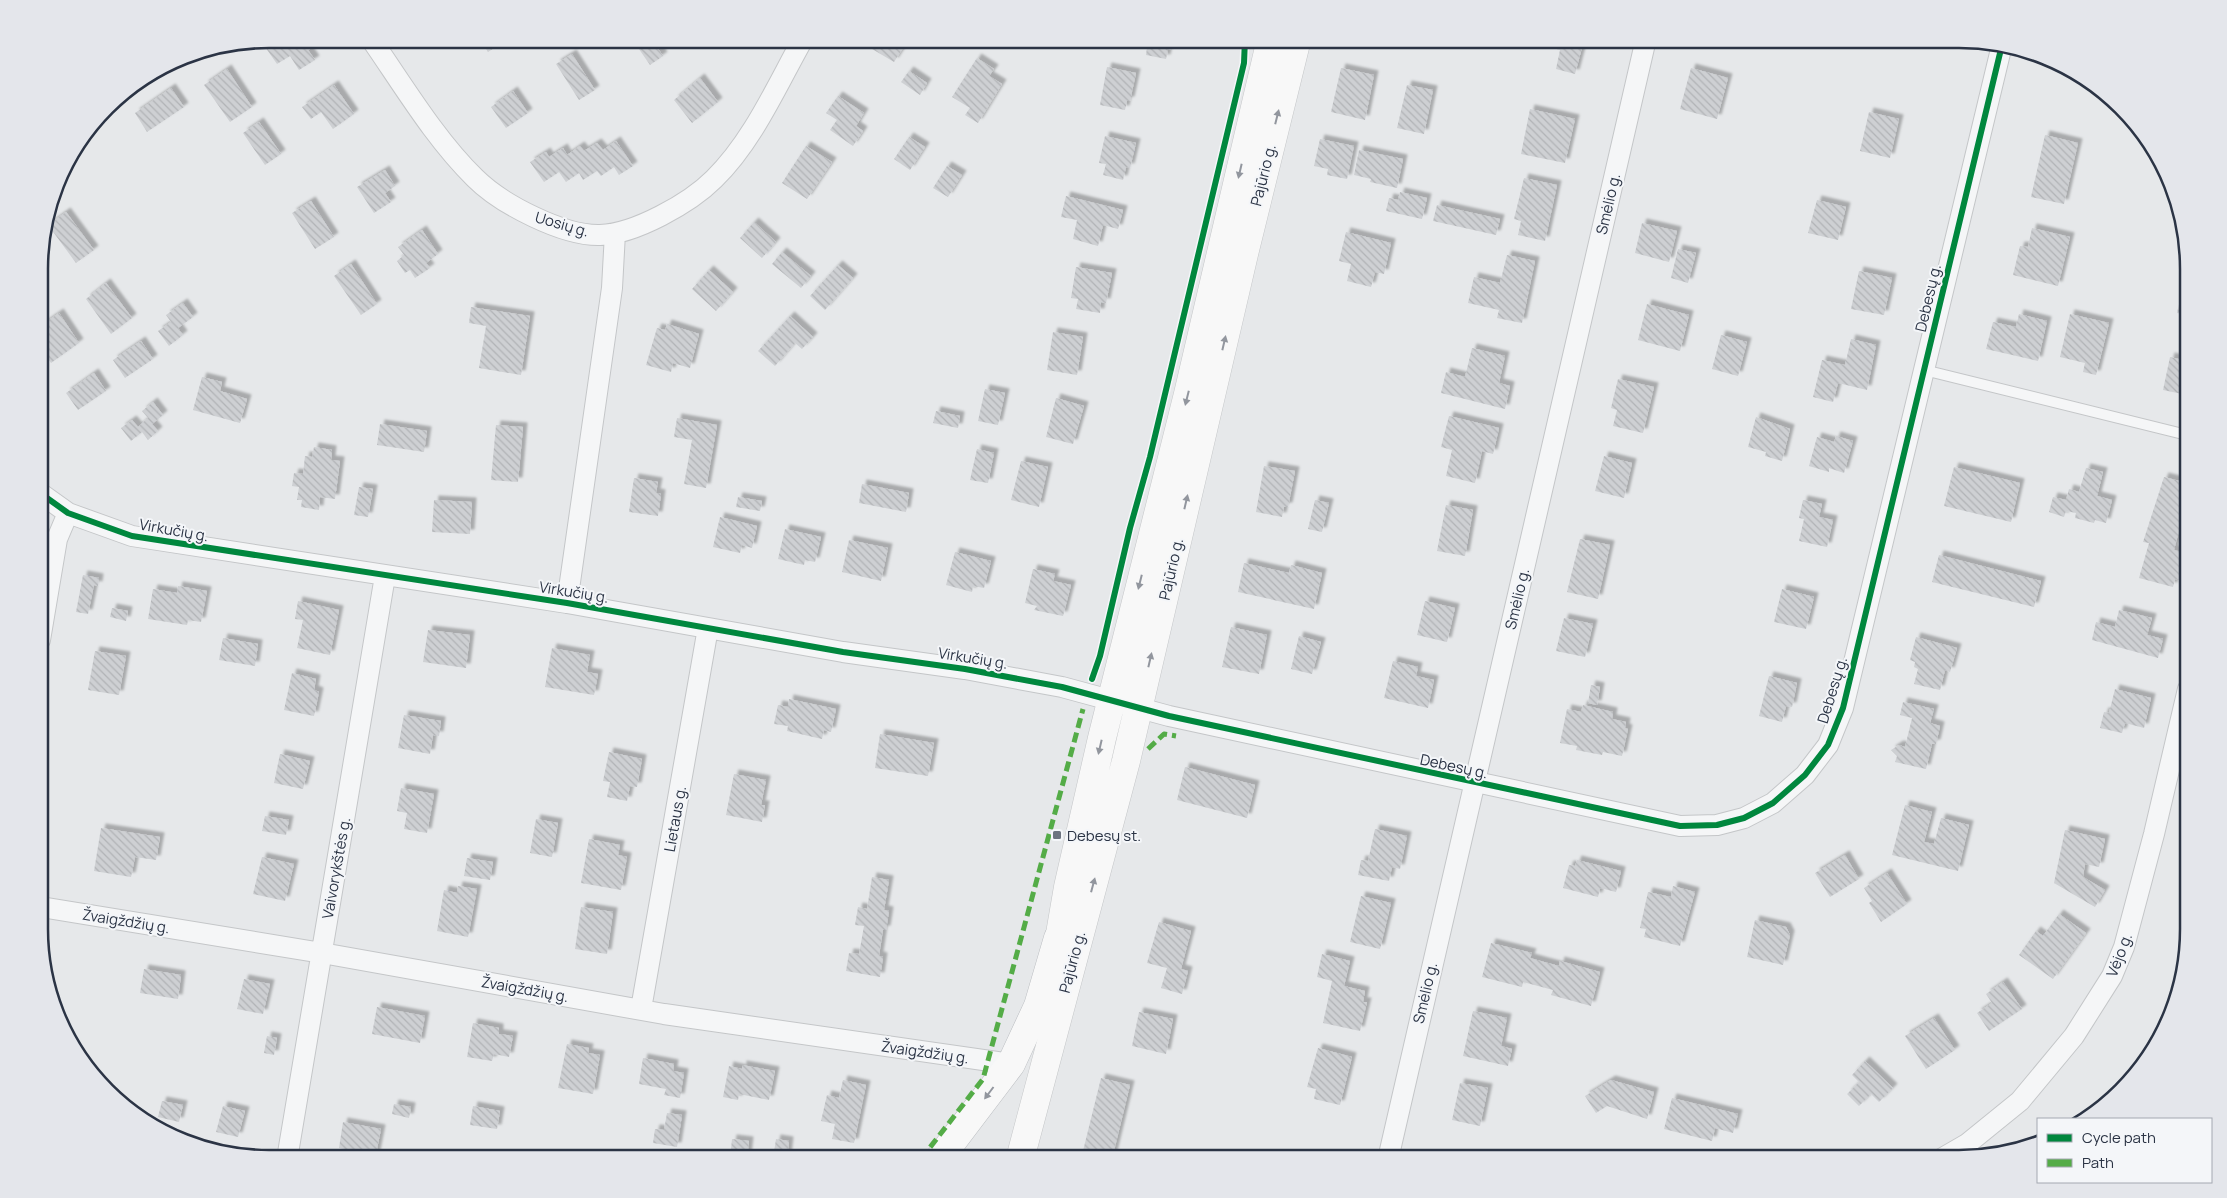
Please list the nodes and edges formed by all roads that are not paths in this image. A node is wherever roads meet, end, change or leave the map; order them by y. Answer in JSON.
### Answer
{"nodes":[{"id":1,"x":377,"y":48,"type":"edge"},
{"id":2,"x":799,"y":48,"type":"edge"},
{"id":3,"x":1269,"y":48,"type":"edge"},
{"id":4,"x":1295,"y":48,"type":"edge"},
{"id":5,"x":1644,"y":48,"type":"edge"},
{"id":6,"x":2000,"y":52,"type":"edge"},
{"id":7,"x":615,"y":233,"type":"junction"},
{"id":8,"x":1924,"y":370,"type":"junction"},
{"id":9,"x":2180,"y":433,"type":"edge"},
{"id":10,"x":48,"y":499,"type":"edge"},
{"id":11,"x":68,"y":513,"type":"junction"},
{"id":12,"x":385,"y":576,"type":"junction"},
{"id":13,"x":48,"y":592,"type":"edge"},
{"id":14,"x":567,"y":603,"type":"junction"},
{"id":15,"x":708,"y":628,"type":"junction"},
{"id":16,"x":1111,"y":700,"type":"junction"},
{"id":17,"x":1139,"y":708,"type":"junction"},
{"id":18,"x":2180,"y":722,"type":"edge"},
{"id":19,"x":1474,"y":783,"type":"junction"},
{"id":20,"x":48,"y":908,"type":"edge"},
{"id":21,"x":1058,"y":938,"type":"junction"},
{"id":22,"x":322,"y":953,"type":"junction"},
{"id":23,"x":641,"y":1009,"type":"junction"},
{"id":24,"x":1011,"y":1064,"type":"junction"},
{"id":25,"x":1035,"y":1098,"type":"junction"},
{"id":26,"x":289,"y":1150,"type":"edge"},
{"id":27,"x":946,"y":1150,"type":"edge"},
{"id":28,"x":1022,"y":1150,"type":"edge"},
{"id":29,"x":1390,"y":1150,"type":"edge"},
{"id":30,"x":1957,"y":1150,"type":"edge"}],
"edges":[{"from":1,"to":7,"type":"street","name":"Uosių g."},
{"from":2,"to":7,"type":"street","name":"Uosių g."},
{"from":3,"to":16,"type":"main road","name":"Pajūrio g.","one_way":true},
{"from":17,"to":4,"type":"main road","name":"Pajūrio g.","one_way":true},
{"from":5,"to":19,"type":"street","name":"Smėlio g."},
{"from":6,"to":8,"type":"street","name":"Debesų g."},
{"from":7,"to":14,"type":"street"},
{"from":8,"to":9,"type":"lane"},
{"from":8,"to":19,"type":"street","name":"Debesų g."},
{"from":10,"to":11,"type":"street","name":"Virkučių g."},
{"from":11,"to":12,"type":"street","name":"Virkučių g."},
{"from":11,"to":13,"type":"street"},
{"from":12,"to":14,"type":"street","name":"Virkučių g."},
{"from":12,"to":22,"type":"street","name":"Vaivorykštės g."},
{"from":14,"to":15,"type":"street","name":"Virkučių g."},
{"from":15,"to":16,"type":"street","name":"Virkučių g."},
{"from":15,"to":23,"type":"street","name":"Lietaus g."},
{"from":16,"to":17,"type":"street","name":"Debesų g."},
{"from":16,"to":21,"type":"main road","name":"Pajūrio g.","one_way":true},
{"from":17,"to":19,"type":"street","name":"Debesų g."},
{"from":25,"to":17,"type":"main road","name":"Pajūrio g.","one_way":true},
{"from":18,"to":30,"type":"street","name":"Vėjo g."},
{"from":19,"to":29,"type":"street","name":"Smėlio g."},
{"from":20,"to":22,"type":"street","name":"Žvaigždžių g."},
{"from":21,"to":24,"type":"main road"},
{"from":21,"to":25,"type":"main road","name":"Pajūrio g."},
{"from":22,"to":23,"type":"street","name":"Žvaigždžių g."},
{"from":22,"to":26,"type":"street","name":"Vaivorykštės g."},
{"from":23,"to":24,"type":"street","name":"Žvaigždžių g."},
{"from":24,"to":27,"type":"main road","one_way":true},
{"from":25,"to":28,"type":"main road","name":"Pajūrio g."}]}
